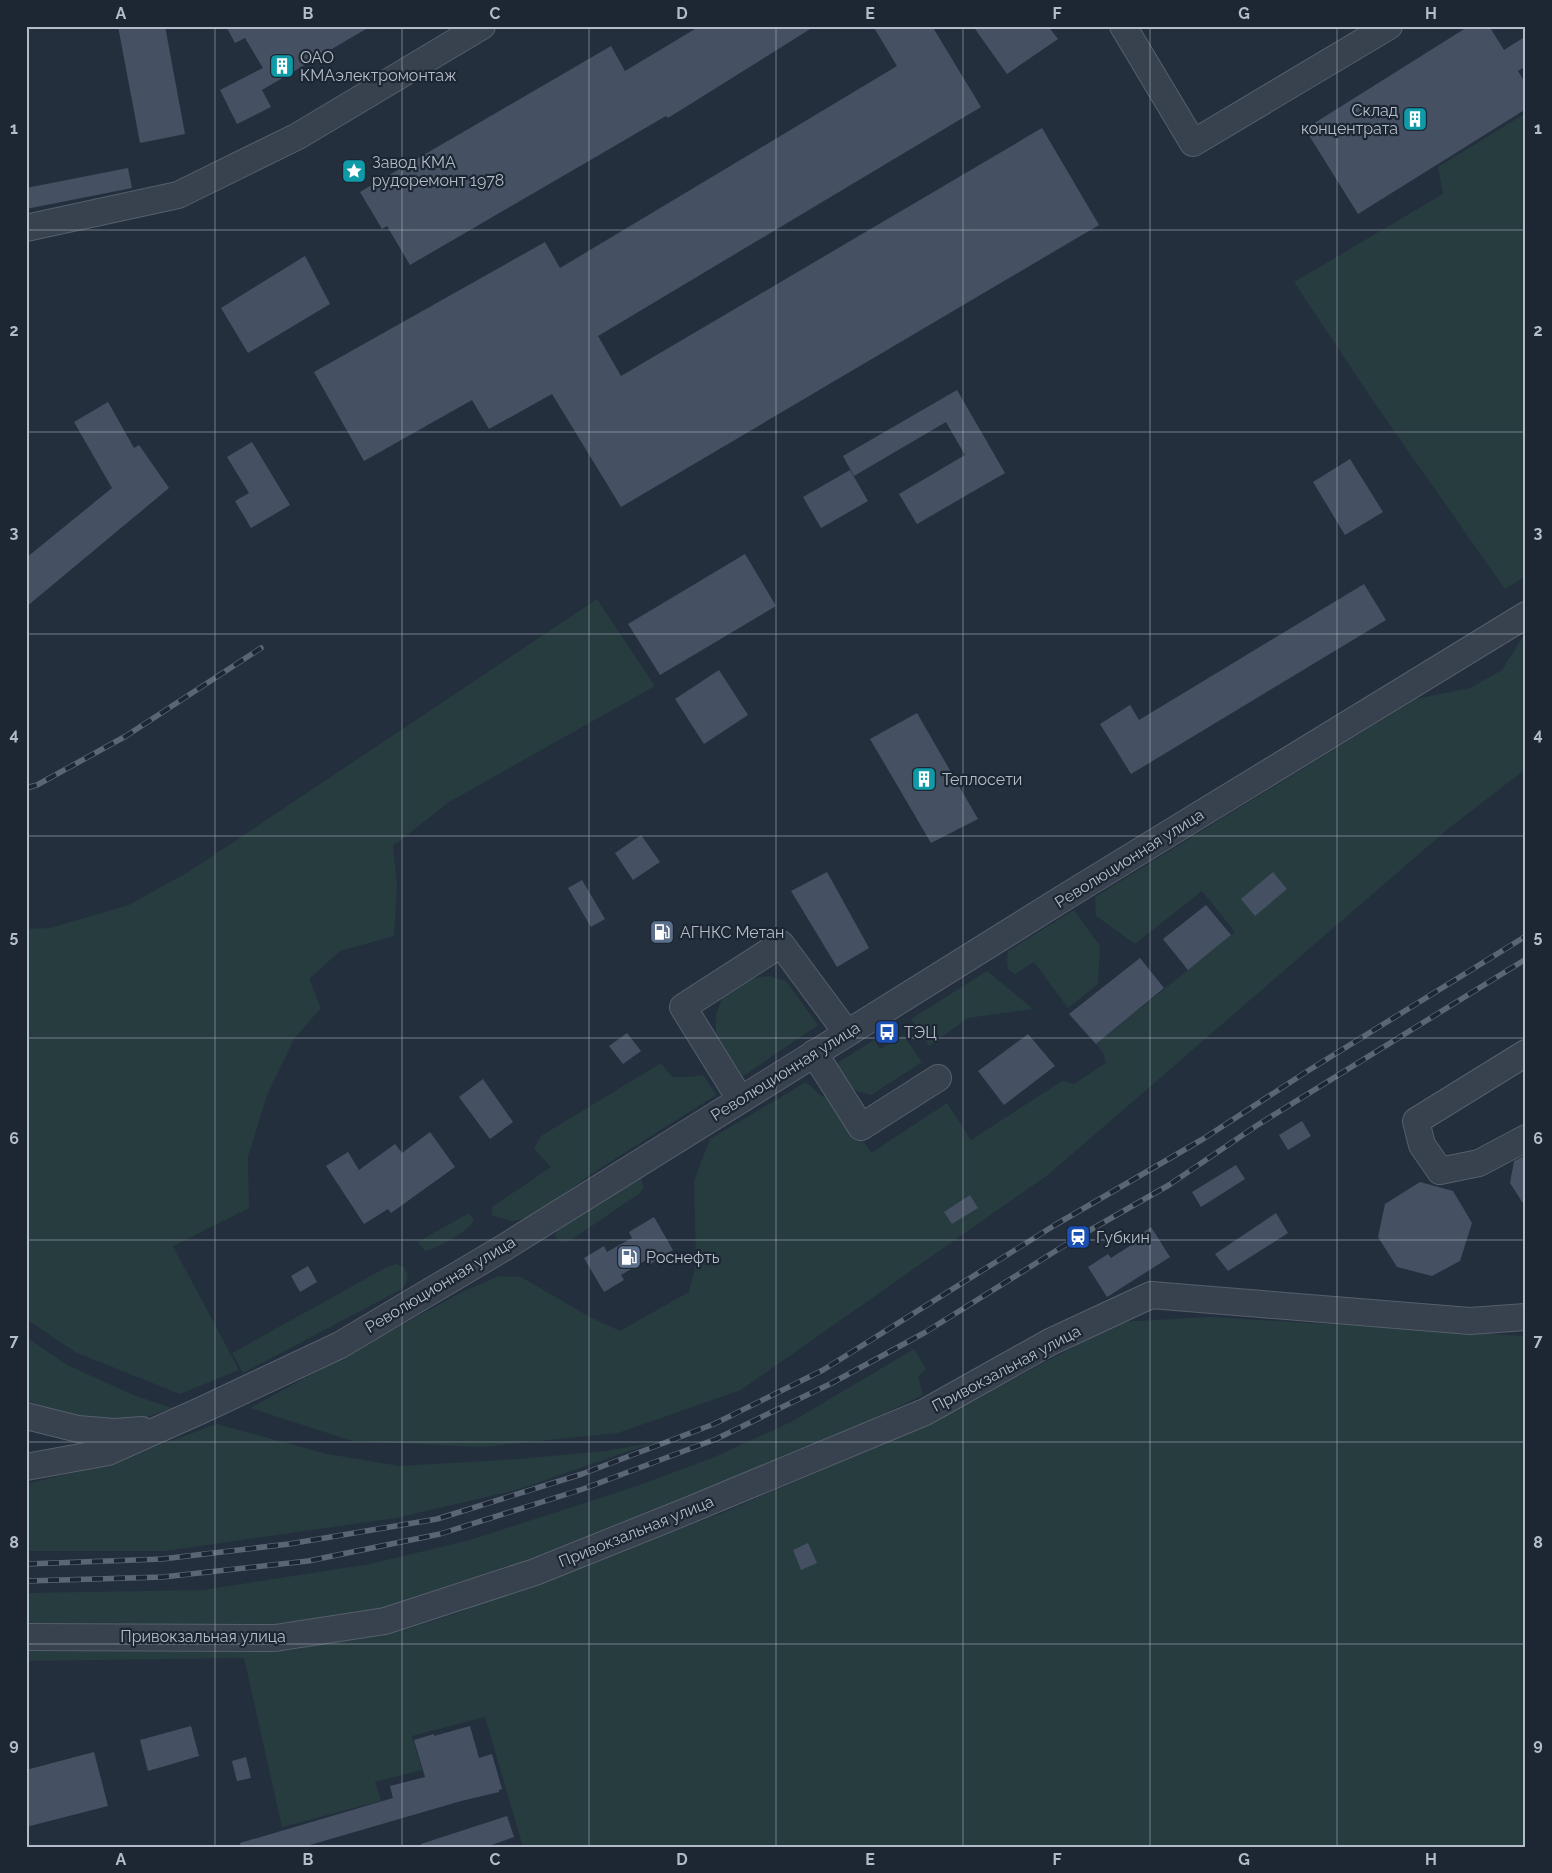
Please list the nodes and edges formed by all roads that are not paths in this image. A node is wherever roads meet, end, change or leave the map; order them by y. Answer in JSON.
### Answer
{"nodes":[{"id":1,"x":482,"y":26,"type":"edge"},
{"id":2,"x":1123,"y":26,"type":"edge"},
{"id":3,"x":1389,"y":26,"type":"edge"},
{"id":4,"x":26,"y":228,"type":"edge"},
{"id":5,"x":1526,"y":615,"type":"edge"},
{"id":6,"x":847,"y":1033,"type":"junction"},
{"id":7,"x":814,"y":1053,"type":"junction"},
{"id":8,"x":1526,"y":1053,"type":"edge"},
{"id":9,"x":938,"y":1078,"type":"dead end"},
{"id":10,"x":740,"y":1099,"type":"junction"},
{"id":11,"x":1526,"y":1138,"type":"edge"},
{"id":12,"x":1526,"y":1316,"type":"edge"},
{"id":13,"x":26,"y":1416,"type":"edge"},
{"id":14,"x":160,"y":1428,"type":"junction"},
{"id":15,"x":26,"y":1467,"type":"edge"},
{"id":16,"x":26,"y":1637,"type":"edge"}],
"edges":[{"from":1,"to":4,"type":"street"},
{"from":2,"to":3,"type":"street"},
{"from":5,"to":6,"type":"street","name":"Революционная улица"},
{"from":6,"to":7,"type":"street","name":"Революционная улица"},
{"from":6,"to":10,"type":"street"},
{"from":7,"to":9,"type":"street"},
{"from":7,"to":10,"type":"street","name":"Революционная улица"},
{"from":8,"to":11,"type":"street"},
{"from":10,"to":14,"type":"street","name":"Революционная улица"},
{"from":12,"to":16,"type":"street","name":"Привокзальная улица"},
{"from":13,"to":14,"type":"street"},
{"from":14,"to":15,"type":"street","name":"Революционная улица"}]}
